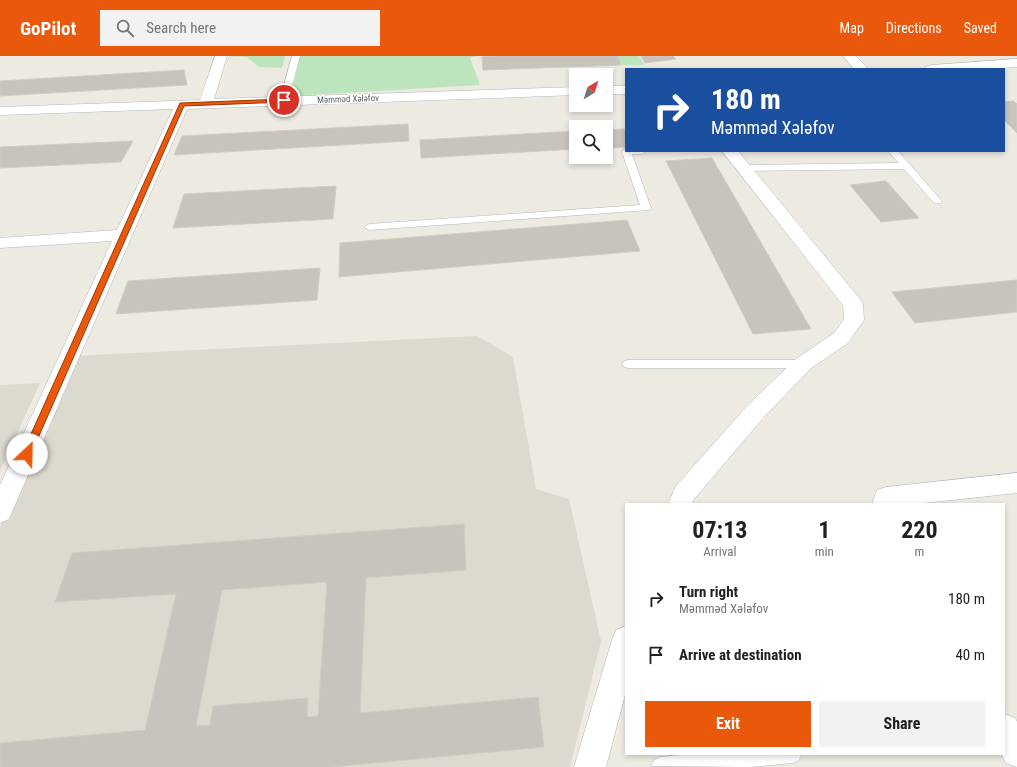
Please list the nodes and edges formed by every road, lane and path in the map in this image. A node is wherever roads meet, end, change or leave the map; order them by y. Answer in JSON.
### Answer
{"nodes":[{"id":1,"x":220,"y":56,"type":"edge"},
{"id":2,"x":296,"y":56,"type":"edge"},
{"id":3,"x":849,"y":56,"type":"edge"},
{"id":4,"x":1010,"y":64,"type":"edge"},
{"id":5,"x":860,"y":68,"type":"edge"},
{"id":6,"x":948,"y":68,"type":"edge"},
{"id":7,"x":1017,"y":76,"type":"edge"},
{"id":8,"x":613,"y":90,"type":"edge"},
{"id":9,"x":625,"y":90,"type":"edge"},
{"id":10,"x":569,"y":91,"type":"edge"},
{"id":11,"x":284,"y":100,"type":"junction"},
{"id":12,"x":182,"y":104,"type":"junction"},
{"id":13,"x":206,"y":104,"type":"junction"},
{"id":14,"x":0,"y":112,"type":"edge"},
{"id":15,"x":627,"y":152,"type":"edge"},
{"id":16,"x":731,"y":152,"type":"edge"},
{"id":17,"x":894,"y":152,"type":"edge"},
{"id":18,"x":906,"y":166,"type":"junction"},
{"id":19,"x":744,"y":168,"type":"junction"},
{"id":20,"x":937,"y":201,"type":"dead end"},
{"id":21,"x":369,"y":228,"type":"dead end"},
{"id":22,"x":124,"y":235,"type":"junction"},
{"id":23,"x":0,"y":243,"type":"edge"},
{"id":24,"x":628,"y":364,"type":"dead end"},
{"id":25,"x":803,"y":364,"type":"junction"},
{"id":26,"x":1017,"y":483,"type":"edge"},
{"id":27,"x":681,"y":503,"type":"edge"},
{"id":28,"x":884,"y":503,"type":"edge"},
{"id":29,"x":0,"y":512,"type":"edge"},
{"id":30,"x":625,"y":644,"type":"edge"},
{"id":31,"x":781,"y":755,"type":"edge"},
{"id":32,"x":660,"y":766,"type":"dead end"},
{"id":33,"x":590,"y":767,"type":"edge"}],
"edges":[{"from":1,"to":13,"type":"street"},
{"from":2,"to":11,"type":"lane"},
{"from":3,"to":5,"type":"street"},
{"from":4,"to":6,"type":"street"},
{"from":4,"to":7,"type":"street"},
{"from":8,"to":9,"type":"street"},
{"from":10,"to":11,"type":"street","name":"Məmməd Xələfov"},
{"from":11,"to":13,"type":"street","name":"Məmməd Xələfov"},
{"from":12,"to":13,"type":"street","name":"Məmməd Xələfov"},
{"from":12,"to":14,"type":"street","name":"Məmməd Xələfov"},
{"from":12,"to":22,"type":"street"},
{"from":15,"to":21,"type":"lane"},
{"from":16,"to":19,"type":"street"},
{"from":17,"to":18,"type":"lane"},
{"from":18,"to":19,"type":"lane"},
{"from":18,"to":20,"type":"lane"},
{"from":19,"to":25,"type":"street"},
{"from":22,"to":23,"type":"street"},
{"from":22,"to":29,"type":"street"},
{"from":24,"to":25,"type":"lane"},
{"from":25,"to":27,"type":"street"},
{"from":26,"to":28,"type":"street"},
{"from":30,"to":33,"type":"street"},
{"from":31,"to":32,"type":"lane"}]}
